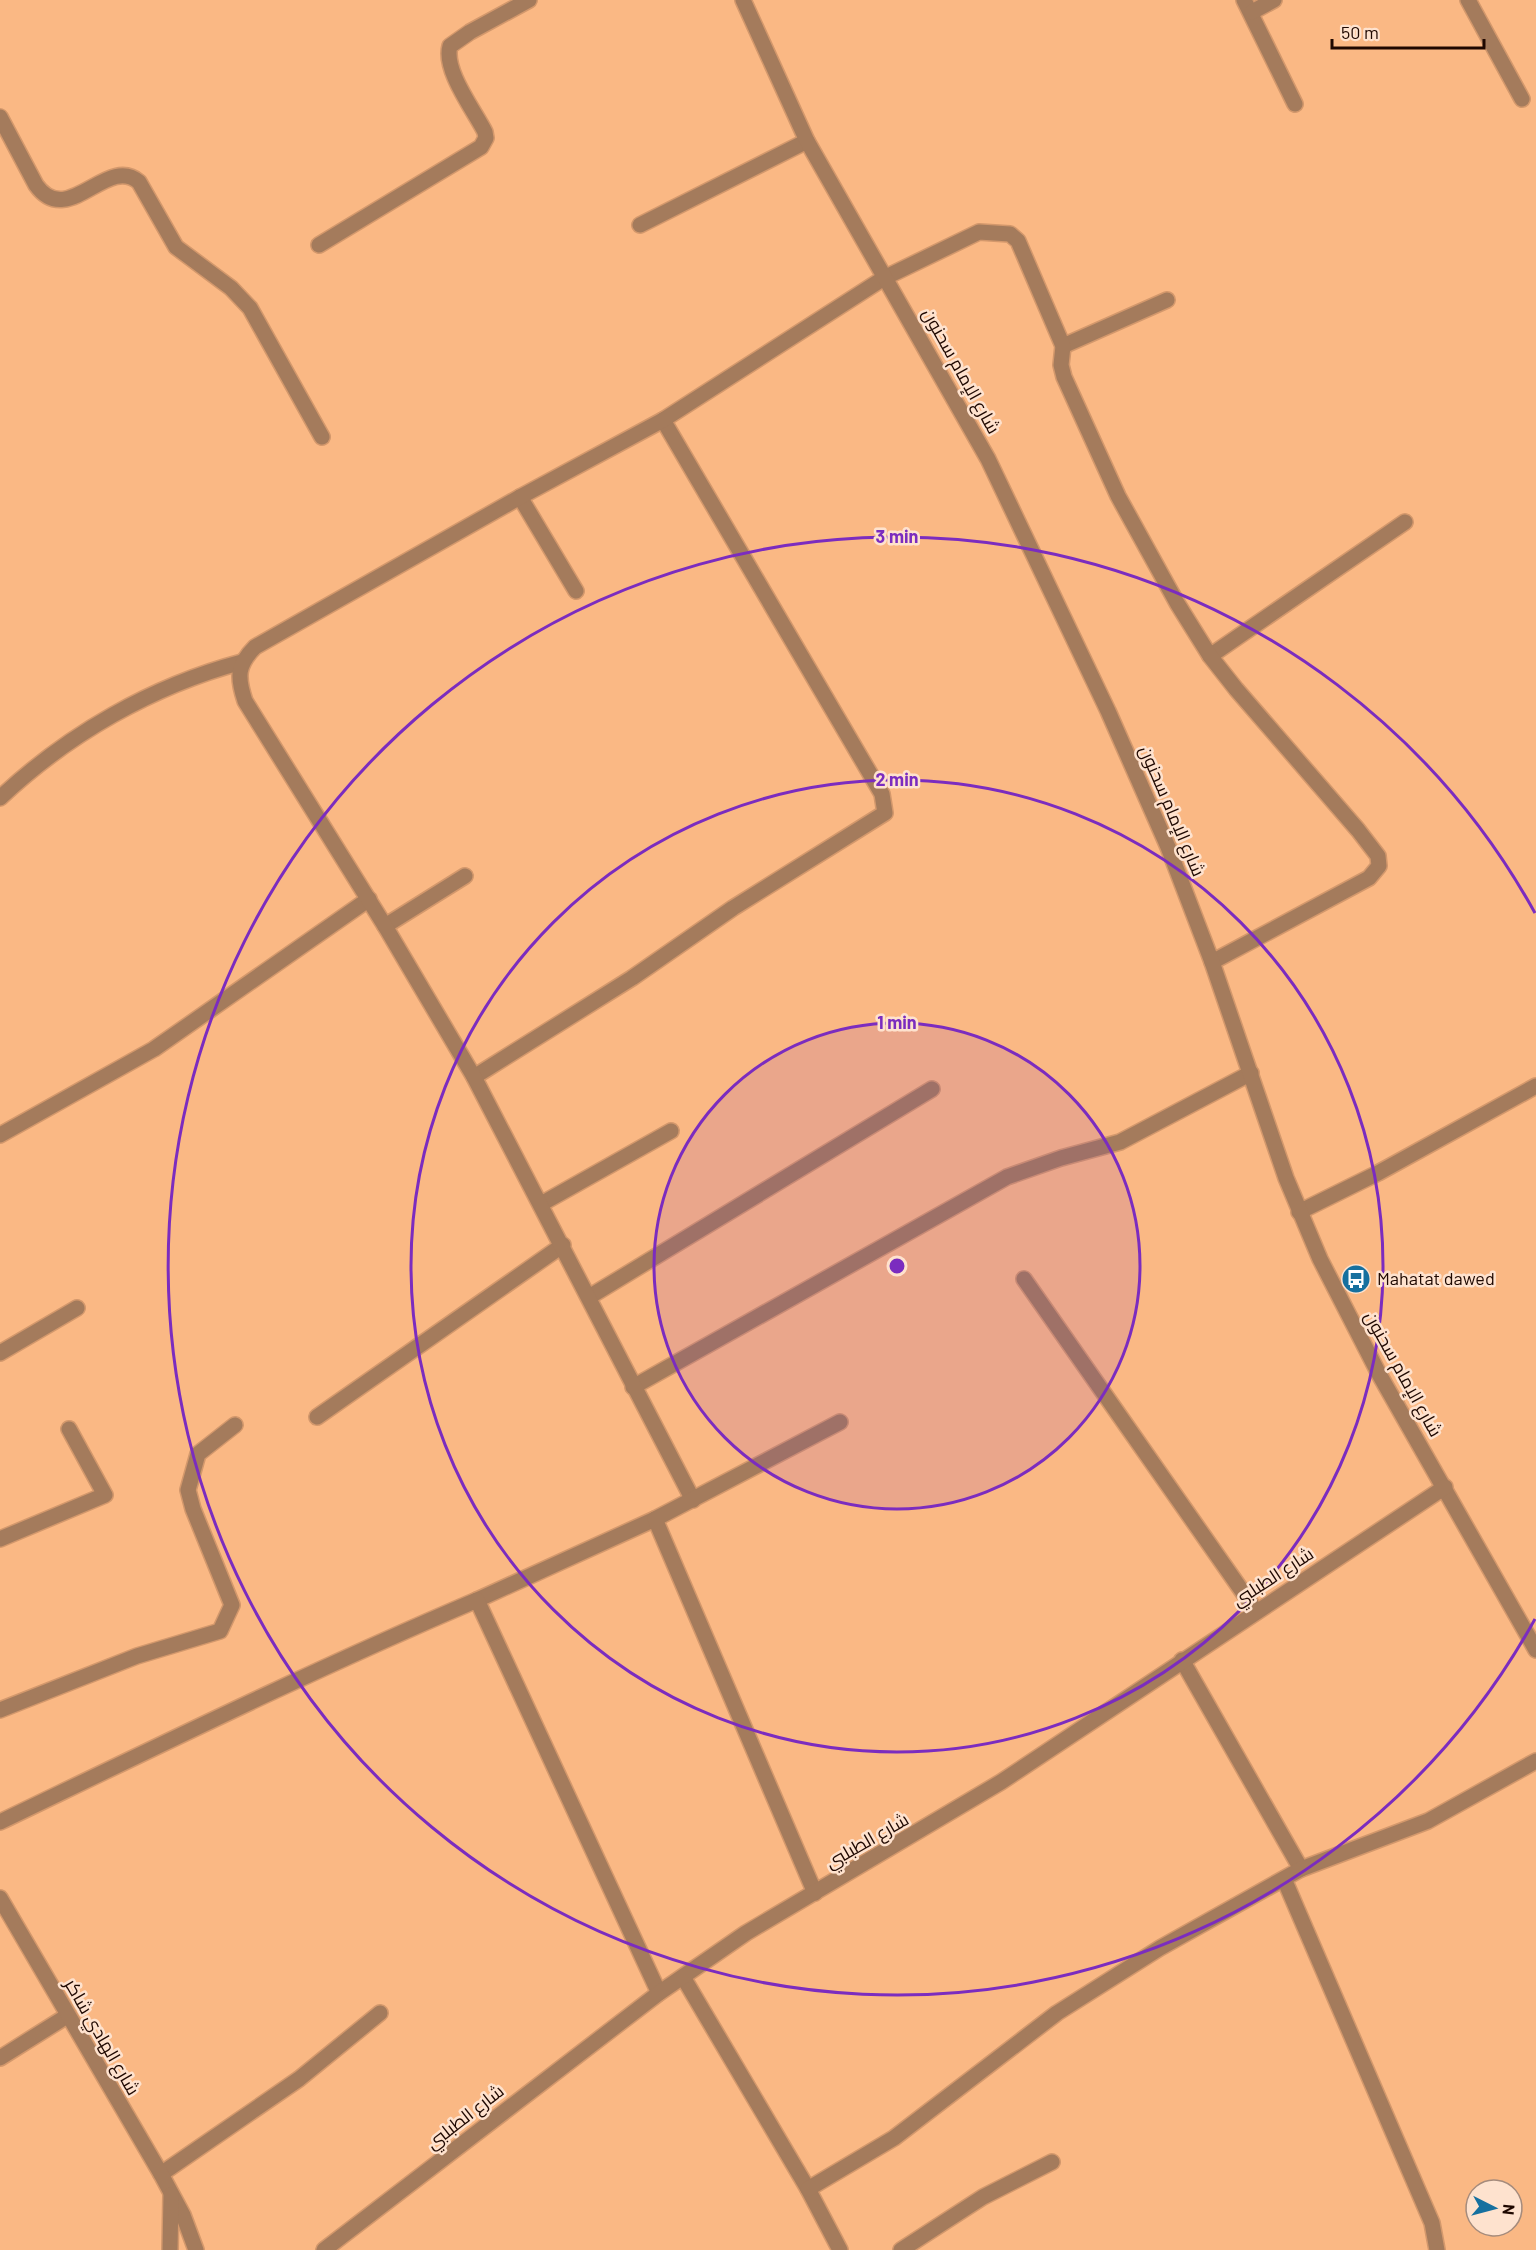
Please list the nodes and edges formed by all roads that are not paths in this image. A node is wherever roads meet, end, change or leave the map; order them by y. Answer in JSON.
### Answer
{"nodes":[{"id":1,"x":529,"y":0,"type":"edge"},
{"id":2,"x":743,"y":0,"type":"edge"},
{"id":3,"x":1274,"y":0,"type":"edge"},
{"id":4,"x":1468,"y":0,"type":"edge"},
{"id":5,"x":1248,"y":6,"type":"edge"},
{"id":6,"x":1522,"y":99,"type":"dead end"},
{"id":7,"x":1295,"y":104,"type":"dead end"},
{"id":8,"x":0,"y":117,"type":"edge"},
{"id":9,"x":807,"y":141,"type":"junction"},
{"id":10,"x":640,"y":225,"type":"dead end"},
{"id":11,"x":320,"y":244,"type":"dead end"},
{"id":12,"x":884,"y":278,"type":"junction"},
{"id":13,"x":1167,"y":300,"type":"dead end"},
{"id":14,"x":1063,"y":346,"type":"junction"},
{"id":15,"x":663,"y":420,"type":"junction"},
{"id":16,"x":322,"y":437,"type":"dead end"},
{"id":17,"x":520,"y":497,"type":"junction"},
{"id":18,"x":1405,"y":522,"type":"dead end"},
{"id":19,"x":576,"y":591,"type":"dead end"},
{"id":20,"x":1210,"y":656,"type":"junction"},
{"id":21,"x":242,"y":662,"type":"junction"},
{"id":22,"x":0,"y":798,"type":"edge"},
{"id":23,"x":465,"y":876,"type":"dead end"},
{"id":24,"x":369,"y":899,"type":"junction"},
{"id":25,"x":385,"y":926,"type":"junction"},
{"id":26,"x":1212,"y":962,"type":"junction"},
{"id":27,"x":1251,"y":1073,"type":"junction"},
{"id":28,"x":474,"y":1077,"type":"junction"},
{"id":29,"x":1536,"y":1086,"type":"edge"},
{"id":30,"x":932,"y":1089,"type":"dead end"},
{"id":31,"x":671,"y":1131,"type":"dead end"},
{"id":32,"x":0,"y":1135,"type":"edge"},
{"id":33,"x":541,"y":1204,"type":"junction"},
{"id":34,"x":1299,"y":1212,"type":"junction"},
{"id":35,"x":563,"y":1245,"type":"junction"},
{"id":36,"x":1024,"y":1279,"type":"dead end"},
{"id":37,"x":589,"y":1297,"type":"junction"},
{"id":38,"x":77,"y":1308,"type":"dead end"},
{"id":39,"x":0,"y":1353,"type":"edge"},
{"id":40,"x":633,"y":1387,"type":"junction"},
{"id":41,"x":317,"y":1417,"type":"dead end"},
{"id":42,"x":840,"y":1422,"type":"dead end"},
{"id":43,"x":235,"y":1425,"type":"dead end"},
{"id":44,"x":69,"y":1429,"type":"dead end"},
{"id":45,"x":1445,"y":1487,"type":"junction"},
{"id":46,"x":693,"y":1500,"type":"junction"},
{"id":47,"x":655,"y":1519,"type":"junction"},
{"id":48,"x":0,"y":1539,"type":"edge"},
{"id":49,"x":477,"y":1600,"type":"junction"},
{"id":50,"x":1256,"y":1611,"type":"junction"},
{"id":51,"x":1536,"y":1650,"type":"edge"},
{"id":52,"x":1182,"y":1660,"type":"junction"},
{"id":53,"x":0,"y":1710,"type":"edge"},
{"id":54,"x":1536,"y":1761,"type":"edge"},
{"id":55,"x":0,"y":1822,"type":"edge"},
{"id":56,"x":1301,"y":1869,"type":"junction"},
{"id":57,"x":1284,"y":1879,"type":"junction"},
{"id":58,"x":814,"y":1893,"type":"junction"},
{"id":59,"x":0,"y":1898,"type":"edge"},
{"id":60,"x":682,"y":1977,"type":"junction"},
{"id":61,"x":659,"y":1993,"type":"junction"},
{"id":62,"x":380,"y":2013,"type":"dead end"},
{"id":63,"x":67,"y":2016,"type":"junction"},
{"id":64,"x":0,"y":2058,"type":"edge"},
{"id":65,"x":1053,"y":2162,"type":"dead end"},
{"id":66,"x":161,"y":2174,"type":"junction"},
{"id":67,"x":808,"y":2189,"type":"junction"},
{"id":68,"x":171,"y":2195,"type":"junction"},
{"id":69,"x":170,"y":2250,"type":"edge"},
{"id":70,"x":196,"y":2250,"type":"edge"},
{"id":71,"x":324,"y":2250,"type":"edge"},
{"id":72,"x":840,"y":2250,"type":"edge"},
{"id":73,"x":901,"y":2250,"type":"edge"},
{"id":74,"x":1437,"y":2250,"type":"edge"}],
"edges":[{"from":1,"to":11,"type":"street"},
{"from":2,"to":9,"type":"street","name":"شارع الإمام سحنون"},
{"from":3,"to":5,"type":"street"},
{"from":4,"to":6,"type":"street"},
{"from":5,"to":7,"type":"street"},
{"from":8,"to":16,"type":"street"},
{"from":9,"to":10,"type":"street"},
{"from":9,"to":12,"type":"street","name":"شارع الإمام سحنون"},
{"from":12,"to":14,"type":"street"},
{"from":12,"to":15,"type":"street"},
{"from":12,"to":26,"type":"street","name":"شارع الإمام سحنون"},
{"from":13,"to":14,"type":"street"},
{"from":14,"to":20,"type":"street"},
{"from":15,"to":17,"type":"street"},
{"from":15,"to":28,"type":"street"},
{"from":17,"to":19,"type":"street"},
{"from":17,"to":21,"type":"street"},
{"from":18,"to":20,"type":"street"},
{"from":20,"to":26,"type":"street"},
{"from":21,"to":22,"type":"street"},
{"from":21,"to":24,"type":"street"},
{"from":23,"to":25,"type":"street"},
{"from":24,"to":25,"type":"street"},
{"from":24,"to":32,"type":"street"},
{"from":25,"to":28,"type":"street"},
{"from":26,"to":27,"type":"street","name":"شارع الإمام سحنون"},
{"from":27,"to":34,"type":"street","name":"شارع الإمام سحنون"},
{"from":27,"to":40,"type":"street"},
{"from":28,"to":33,"type":"street"},
{"from":29,"to":34,"type":"street"},
{"from":30,"to":37,"type":"street"},
{"from":31,"to":33,"type":"street"},
{"from":33,"to":35,"type":"street"},
{"from":34,"to":45,"type":"street","name":"شارع الإمام سحنون"},
{"from":35,"to":37,"type":"street"},
{"from":35,"to":41,"type":"street"},
{"from":36,"to":50,"type":"street"},
{"from":37,"to":40,"type":"street"},
{"from":38,"to":39,"type":"street"},
{"from":40,"to":46,"type":"street"},
{"from":42,"to":46,"type":"street"},
{"from":43,"to":53,"type":"street"},
{"from":44,"to":48,"type":"street"},
{"from":45,"to":50,"type":"street","name":"شارع الطبلبي"},
{"from":45,"to":51,"type":"street","name":"شارع الإمام سحنون"},
{"from":46,"to":47,"type":"street"},
{"from":47,"to":49,"type":"street"},
{"from":47,"to":58,"type":"street"},
{"from":49,"to":55,"type":"street"},
{"from":49,"to":61,"type":"street"},
{"from":50,"to":52,"type":"street","name":"شارع الطبلبي"},
{"from":52,"to":56,"type":"street"},
{"from":52,"to":58,"type":"street","name":"شارع الطبلبي"},
{"from":54,"to":56,"type":"street"},
{"from":56,"to":57,"type":"street"},
{"from":57,"to":67,"type":"street"},
{"from":57,"to":74,"type":"street"},
{"from":58,"to":60,"type":"street","name":"شارع الطبلبي"},
{"from":59,"to":63,"type":"street","name":"شارع الهادي شاكر"},
{"from":60,"to":61,"type":"street","name":"شارع الطبلبي"},
{"from":60,"to":67,"type":"street"},
{"from":61,"to":71,"type":"street","name":"شارع الطبلبي"},
{"from":62,"to":66,"type":"street"},
{"from":63,"to":64,"type":"street"},
{"from":63,"to":66,"type":"street","name":"شارع الهادي شاكر"},
{"from":65,"to":73,"type":"street"},
{"from":66,"to":68,"type":"street","name":"شارع الهادي شاكر"},
{"from":67,"to":72,"type":"street"},
{"from":68,"to":69,"type":"street","name":"شارع الهادي شاكر"},
{"from":68,"to":70,"type":"street","name":"شارع الهادي شاكر"}]}
